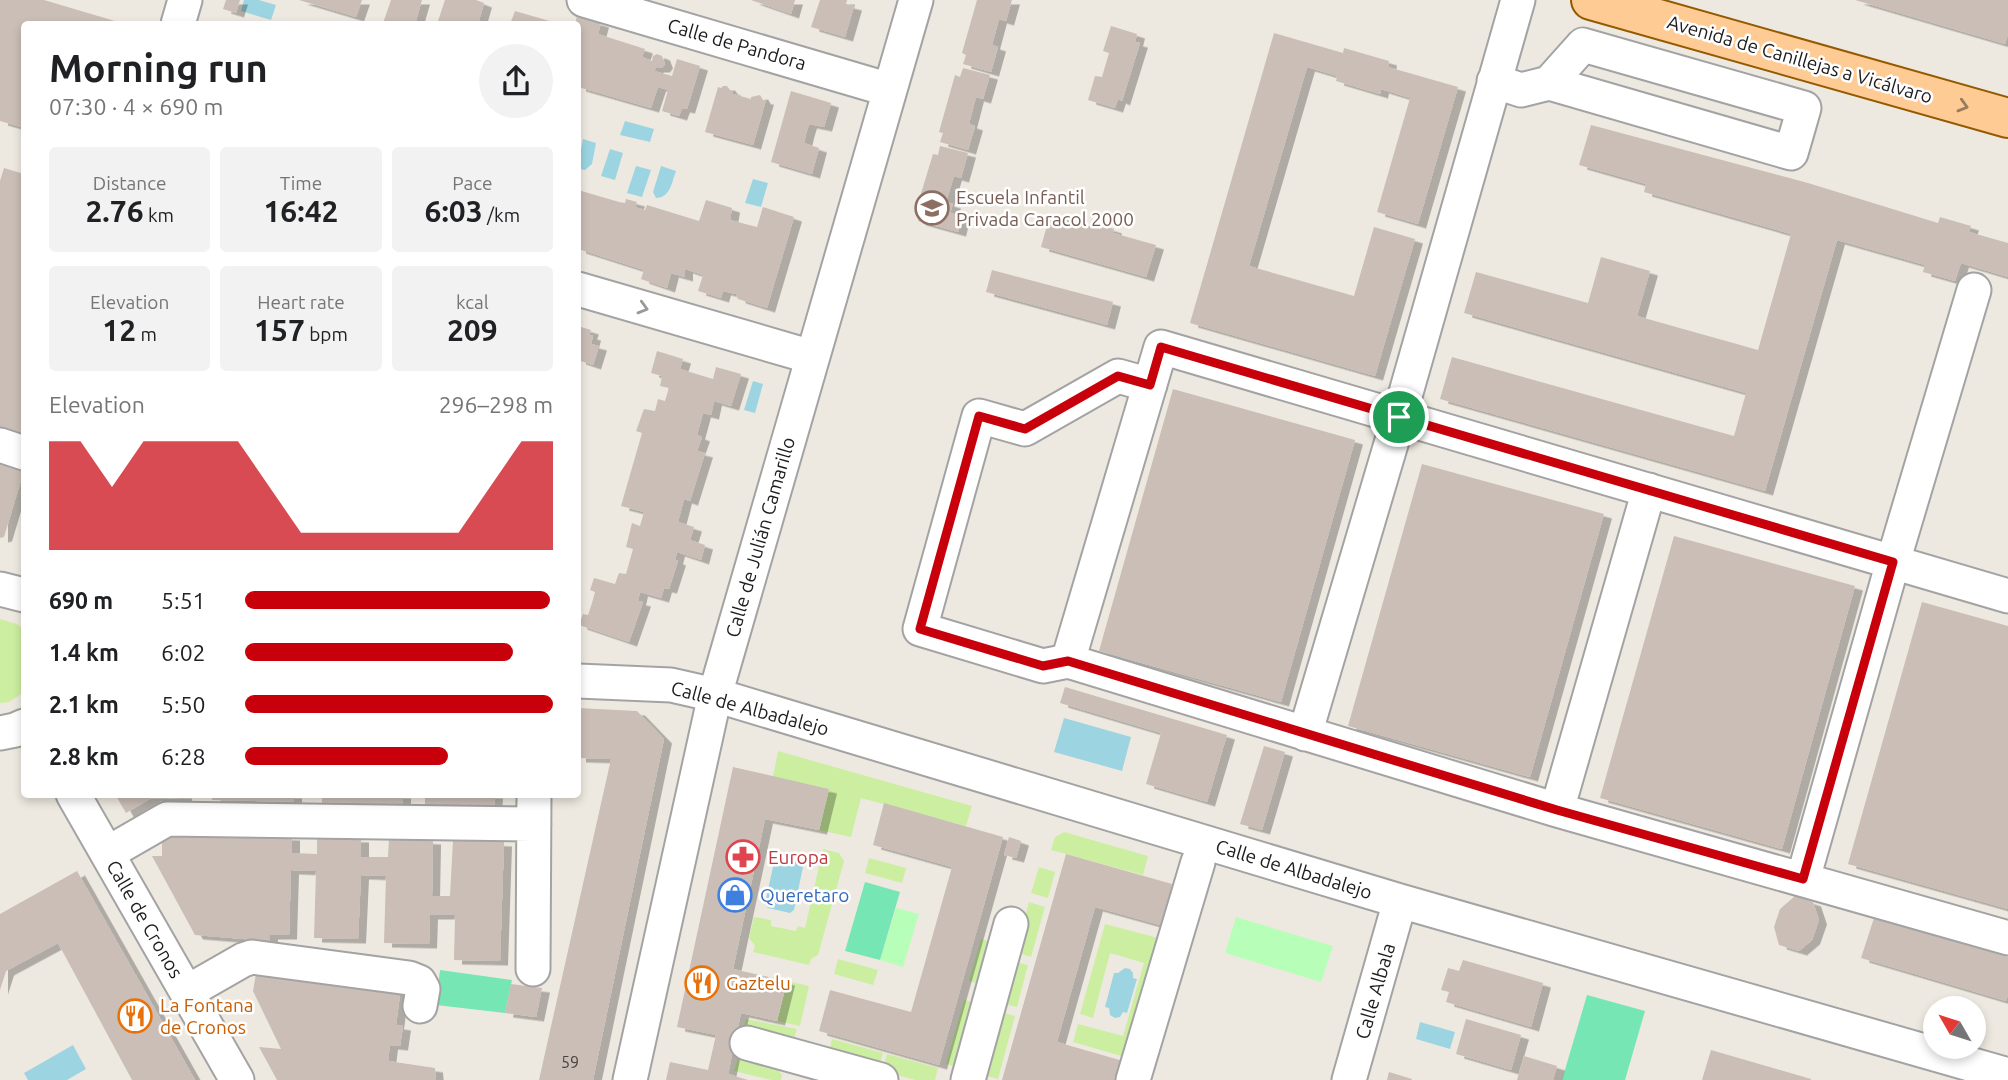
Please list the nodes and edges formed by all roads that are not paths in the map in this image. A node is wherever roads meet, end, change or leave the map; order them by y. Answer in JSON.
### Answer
{"nodes":[{"id":1,"x":185,"y":0,"type":"edge"},
{"id":2,"x":584,"y":0,"type":"edge"},
{"id":3,"x":916,"y":0,"type":"edge"},
{"id":4,"x":1518,"y":0,"type":"edge"},
{"id":5,"x":1591,"y":0,"type":"edge"},
{"id":6,"x":1690,"y":0,"type":"edge"},
{"id":7,"x":179,"y":21,"type":"edge"},
{"id":8,"x":1494,"y":80,"type":"junction"},
{"id":9,"x":1549,"y":83,"type":"junction"},
{"id":10,"x":890,"y":90,"type":"junction"},
{"id":11,"x":2007,"y":107,"type":"edge"},
{"id":12,"x":581,"y":290,"type":"edge"},
{"id":13,"x":1974,"y":290,"type":"dead end"},
{"id":14,"x":812,"y":357,"type":"junction"},
{"id":15,"x":1150,"y":385,"type":"junction"},
{"id":16,"x":1399,"y":417,"type":"junction"},
{"id":17,"x":0,"y":445,"type":"edge"},
{"id":18,"x":21,"y":452,"type":"edge"},
{"id":19,"x":1649,"y":490,"type":"junction"},
{"id":20,"x":1893,"y":562,"type":"junction"},
{"id":21,"x":2008,"y":596,"type":"edge"},
{"id":22,"x":1068,"y":661,"type":"junction"},
{"id":23,"x":581,"y":681,"type":"edge"},
{"id":24,"x":715,"y":695,"type":"junction"},
{"id":25,"x":21,"y":727,"type":"edge"},
{"id":26,"x":0,"y":733,"type":"edge"},
{"id":27,"x":1305,"y":734,"type":"junction"},
{"id":28,"x":75,"y":798,"type":"edge"},
{"id":29,"x":534,"y":809,"type":"edge"},
{"id":30,"x":1557,"y":810,"type":"junction"},
{"id":31,"x":108,"y":853,"type":"junction"},
{"id":32,"x":1198,"y":862,"type":"dead end"},
{"id":33,"x":1803,"y":879,"type":"junction"},
{"id":34,"x":1400,"y":901,"type":"junction"},
{"id":35,"x":1011,"y":924,"type":"dead end"},
{"id":36,"x":2008,"y":938,"type":"edge"},
{"id":37,"x":533,"y":970,"type":"dead end"},
{"id":38,"x":187,"y":992,"type":"junction"},
{"id":39,"x":420,"y":1006,"type":"dead end"},
{"id":40,"x":747,"y":1043,"type":"dead end"},
{"id":41,"x":2008,"y":1075,"type":"edge"},
{"id":42,"x":237,"y":1080,"type":"edge"},
{"id":43,"x":630,"y":1080,"type":"edge"},
{"id":44,"x":881,"y":1080,"type":"edge"},
{"id":45,"x":968,"y":1080,"type":"edge"},
{"id":46,"x":1133,"y":1080,"type":"edge"},
{"id":47,"x":1349,"y":1080,"type":"edge"}],
"edges":[{"from":1,"to":7,"type":"street"},
{"from":2,"to":10,"type":"street","name":"Calle de Pandora"},
{"from":3,"to":10,"type":"street","name":"Calle de Julián Camarillo"},
{"from":4,"to":8,"type":"street"},
{"from":5,"to":11,"type":"main road","name":"Avenida de Canillejas a Vicálvaro","one_way":true},
{"from":6,"to":11,"type":"main road","name":"Avenida de Canillejas a Vicálvaro"},
{"from":8,"to":9,"type":"street"},
{"from":8,"to":16,"type":"street"},
{"from":9,"to":9,"type":"street"},
{"from":10,"to":14,"type":"street","name":"Calle de Julián Camarillo"},
{"from":12,"to":14,"type":"street","one_way":true},
{"from":13,"to":20,"type":"street"},
{"from":14,"to":24,"type":"street","name":"Calle de Julián Camarillo"},
{"from":15,"to":16,"type":"street"},
{"from":15,"to":22,"type":"street"},
{"from":15,"to":22,"type":"street"},
{"from":16,"to":19,"type":"street"},
{"from":16,"to":27,"type":"street"},
{"from":17,"to":18,"type":"street"},
{"from":19,"to":20,"type":"street"},
{"from":19,"to":30,"type":"street"},
{"from":20,"to":21,"type":"street"},
{"from":20,"to":33,"type":"street"},
{"from":22,"to":27,"type":"street"},
{"from":23,"to":24,"type":"street","name":"Calle de Albadalejo"},
{"from":24,"to":34,"type":"street","name":"Calle de Albadalejo"},
{"from":24,"to":43,"type":"street","name":"Calle de Julián Camarillo"},
{"from":25,"to":26,"type":"street"},
{"from":27,"to":30,"type":"street"},
{"from":28,"to":31,"type":"street","name":"Calle de Cronos"},
{"from":29,"to":31,"type":"street"},
{"from":29,"to":37,"type":"street"},
{"from":30,"to":33,"type":"street"},
{"from":31,"to":38,"type":"street","name":"Calle de Cronos"},
{"from":32,"to":46,"type":"street"},
{"from":33,"to":36,"type":"street"},
{"from":34,"to":41,"type":"street","name":"Calle de Albadalejo"},
{"from":34,"to":47,"type":"street","name":"Calle Albala"},
{"from":35,"to":45,"type":"street"},
{"from":38,"to":39,"type":"street"},
{"from":38,"to":42,"type":"street","name":"Calle de Cronos"},
{"from":40,"to":44,"type":"street"}]}
